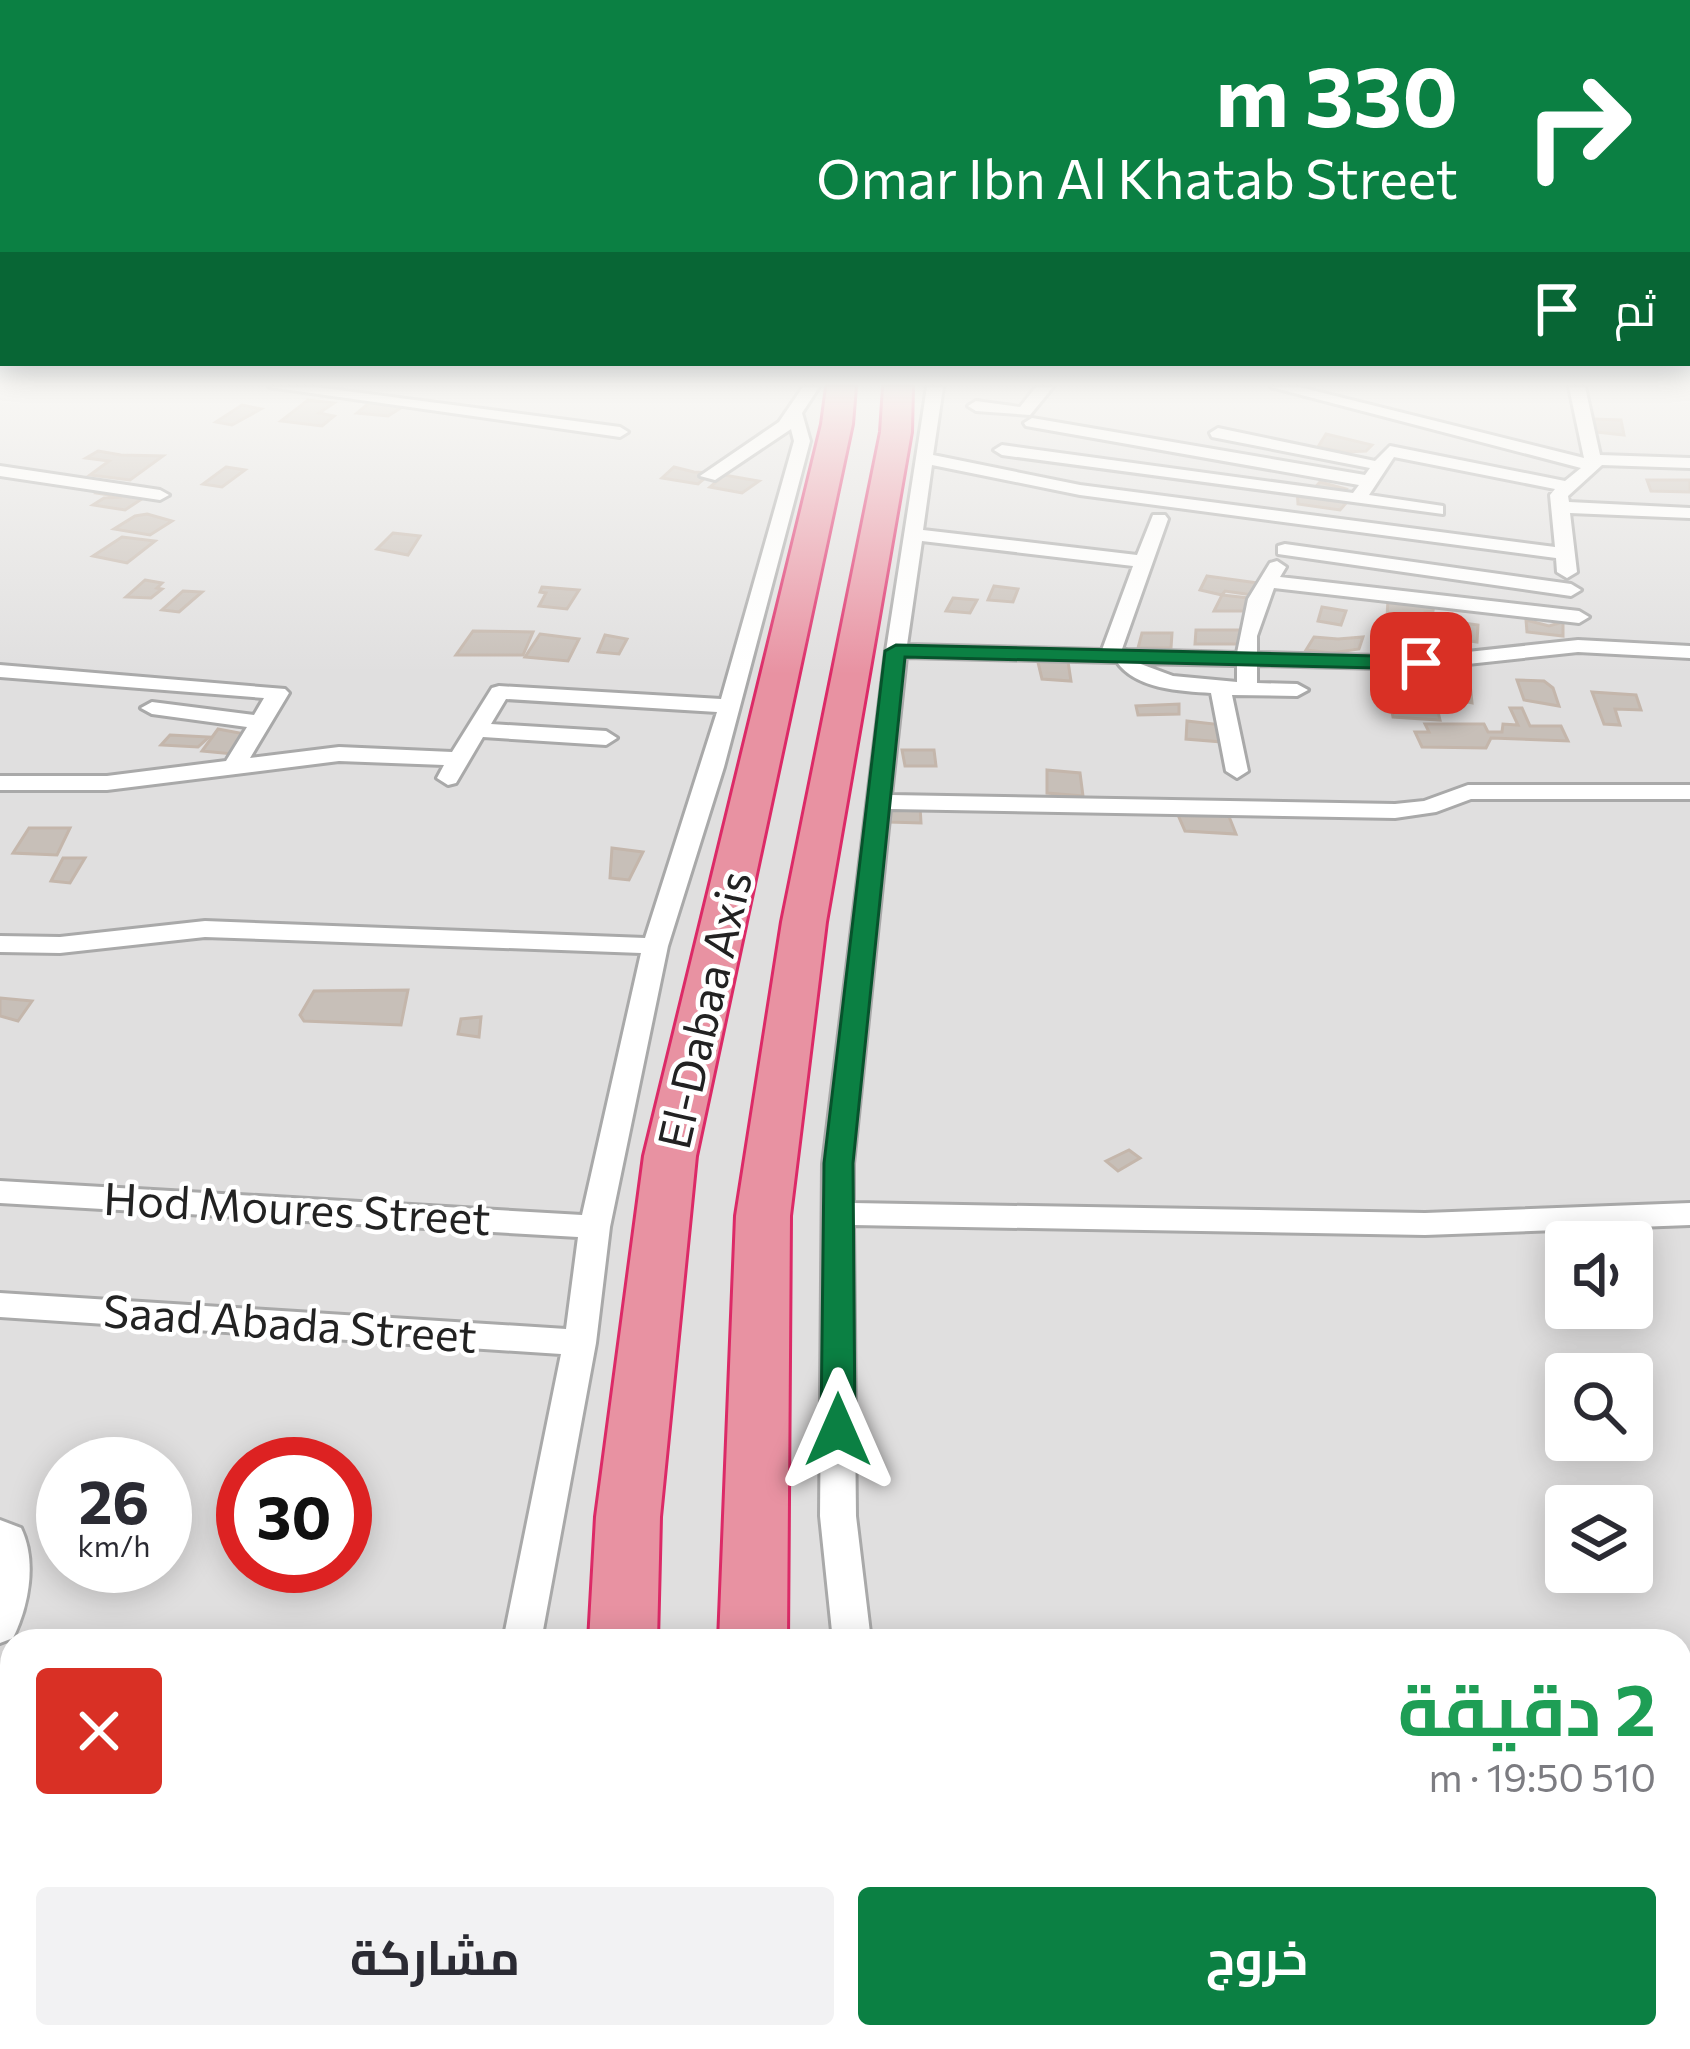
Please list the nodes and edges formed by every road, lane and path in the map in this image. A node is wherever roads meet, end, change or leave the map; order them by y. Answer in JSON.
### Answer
{"nodes":[{"id":1,"x":79,"y":483,"type":"edge"},
{"id":2,"x":790,"y":483,"type":"edge"},
{"id":3,"x":824,"y":483,"type":"edge"},
{"id":4,"x":886,"y":483,"type":"edge"},
{"id":5,"x":920,"y":483,"type":"edge"},
{"id":6,"x":1045,"y":483,"type":"edge"},
{"id":7,"x":1229,"y":483,"type":"edge"},
{"id":8,"x":1313,"y":483,"type":"edge"},
{"id":9,"x":1367,"y":483,"type":"edge"},
{"id":10,"x":1548,"y":483,"type":"edge"},
{"id":11,"x":1574,"y":483,"type":"edge"},
{"id":12,"x":1569,"y":487,"type":"junction"},
{"id":13,"x":1304,"y":493,"type":"junction"},
{"id":14,"x":160,"y":495,"type":"dead end"},
{"id":15,"x":1357,"y":500,"type":"junction"},
{"id":16,"x":1560,"y":507,"type":"junction"},
{"id":17,"x":1437,"y":510,"type":"dead end"},
{"id":18,"x":1690,"y":514,"type":"edge"},
{"id":19,"x":1295,"y":518,"type":"junction"},
{"id":20,"x":1159,"y":519,"type":"dead end"},
{"id":21,"x":913,"y":534,"type":"junction"},
{"id":22,"x":1286,"y":550,"type":"junction"},
{"id":23,"x":1565,"y":554,"type":"junction"},
{"id":24,"x":1145,"y":562,"type":"junction"},
{"id":25,"x":1271,"y":582,"type":"junction"},
{"id":26,"x":1571,"y":590,"type":"junction"},
{"id":27,"x":1579,"y":617,"type":"junction"},
{"id":28,"x":1579,"y":646,"type":"junction"},
{"id":29,"x":896,"y":651,"type":"junction"},
{"id":30,"x":1690,"y":652,"type":"edge"},
{"id":31,"x":1116,"y":655,"type":"junction"},
{"id":32,"x":1245,"y":658,"type":"junction"},
{"id":33,"x":1291,"y":659,"type":"junction"},
{"id":34,"x":0,"y":671,"type":"edge"},
{"id":35,"x":1220,"y":686,"type":"junction"},
{"id":36,"x":1247,"y":688,"type":"junction"},
{"id":37,"x":1297,"y":690,"type":"junction"},
{"id":38,"x":728,"y":706,"type":"junction"},
{"id":39,"x":152,"y":708,"type":"dead end"},
{"id":40,"x":1303,"y":719,"type":"dead end"},
{"id":41,"x":261,"y":722,"type":"junction"},
{"id":42,"x":475,"y":730,"type":"junction"},
{"id":43,"x":606,"y":738,"type":"dead end"},
{"id":44,"x":234,"y":766,"type":"junction"},
{"id":45,"x":1237,"y":771,"type":"dead end"},
{"id":46,"x":0,"y":783,"type":"edge"},
{"id":47,"x":1690,"y":793,"type":"edge"},
{"id":48,"x":880,"y":802,"type":"junction"},
{"id":49,"x":0,"y":944,"type":"edge"},
{"id":50,"x":655,"y":946,"type":"junction"},
{"id":51,"x":0,"y":1192,"type":"edge"},
{"id":52,"x":838,"y":1214,"type":"junction"},
{"id":53,"x":1690,"y":1214,"type":"edge"},
{"id":54,"x":595,"y":1227,"type":"junction"},
{"id":55,"x":0,"y":1305,"type":"edge"},
{"id":56,"x":580,"y":1343,"type":"junction"},
{"id":57,"x":0,"y":1535,"type":"edge"},
{"id":58,"x":0,"y":1627,"type":"edge"},
{"id":59,"x":524,"y":1629,"type":"edge"},
{"id":60,"x":623,"y":1629,"type":"edge"},
{"id":61,"x":753,"y":1629,"type":"edge"},
{"id":62,"x":851,"y":1629,"type":"edge"}],
"edges":[{"from":1,"to":14,"type":"street"},
{"from":2,"to":38,"type":"street"},
{"from":3,"to":60,"type":"highway","name":"El-Dabaa Axis"},
{"from":4,"to":61,"type":"highway","name":"El-Dabaa Axis"},
{"from":5,"to":21,"type":"street"},
{"from":6,"to":19,"type":"street"},
{"from":7,"to":13,"type":"street"},
{"from":8,"to":13,"type":"street"},
{"from":9,"to":15,"type":"street"},
{"from":10,"to":12,"type":"street"},
{"from":11,"to":12,"type":"street"},
{"from":12,"to":16,"type":"street"},
{"from":13,"to":15,"type":"street"},
{"from":13,"to":19,"type":"street"},
{"from":15,"to":17,"type":"street"},
{"from":16,"to":18,"type":"street"},
{"from":16,"to":23,"type":"street"},
{"from":19,"to":22,"type":"street"},
{"from":19,"to":23,"type":"street"},
{"from":20,"to":24,"type":"street"},
{"from":21,"to":24,"type":"street"},
{"from":21,"to":29,"type":"street"},
{"from":22,"to":25,"type":"street"},
{"from":22,"to":26,"type":"street"},
{"from":23,"to":26,"type":"street"},
{"from":24,"to":31,"type":"street"},
{"from":25,"to":27,"type":"street"},
{"from":25,"to":32,"type":"street"},
{"from":26,"to":27,"type":"street"},
{"from":27,"to":28,"type":"street"},
{"from":28,"to":30,"type":"street"},
{"from":28,"to":33,"type":"street"},
{"from":29,"to":31,"type":"street"},
{"from":29,"to":48,"type":"street"},
{"from":31,"to":32,"type":"street"},
{"from":31,"to":35,"type":"street"},
{"from":32,"to":33,"type":"street"},
{"from":32,"to":36,"type":"street"},
{"from":33,"to":37,"type":"street"},
{"from":34,"to":41,"type":"street"},
{"from":35,"to":36,"type":"street"},
{"from":35,"to":45,"type":"street"},
{"from":36,"to":37,"type":"street"},
{"from":37,"to":40,"type":"street"},
{"from":38,"to":42,"type":"street"},
{"from":38,"to":50,"type":"street"},
{"from":39,"to":41,"type":"street"},
{"from":41,"to":44,"type":"street"},
{"from":42,"to":43,"type":"street"},
{"from":42,"to":44,"type":"street"},
{"from":44,"to":46,"type":"street"},
{"from":47,"to":48,"type":"street"},
{"from":48,"to":52,"type":"street"},
{"from":49,"to":50,"type":"street"},
{"from":50,"to":54,"type":"street"},
{"from":51,"to":54,"type":"street","name":"Hod Moures Street"},
{"from":52,"to":53,"type":"street"},
{"from":52,"to":62,"type":"street"},
{"from":54,"to":56,"type":"street"},
{"from":55,"to":56,"type":"street","name":"Saad Abada Street"},
{"from":56,"to":59,"type":"street"},
{"from":57,"to":58,"type":"street"}]}
